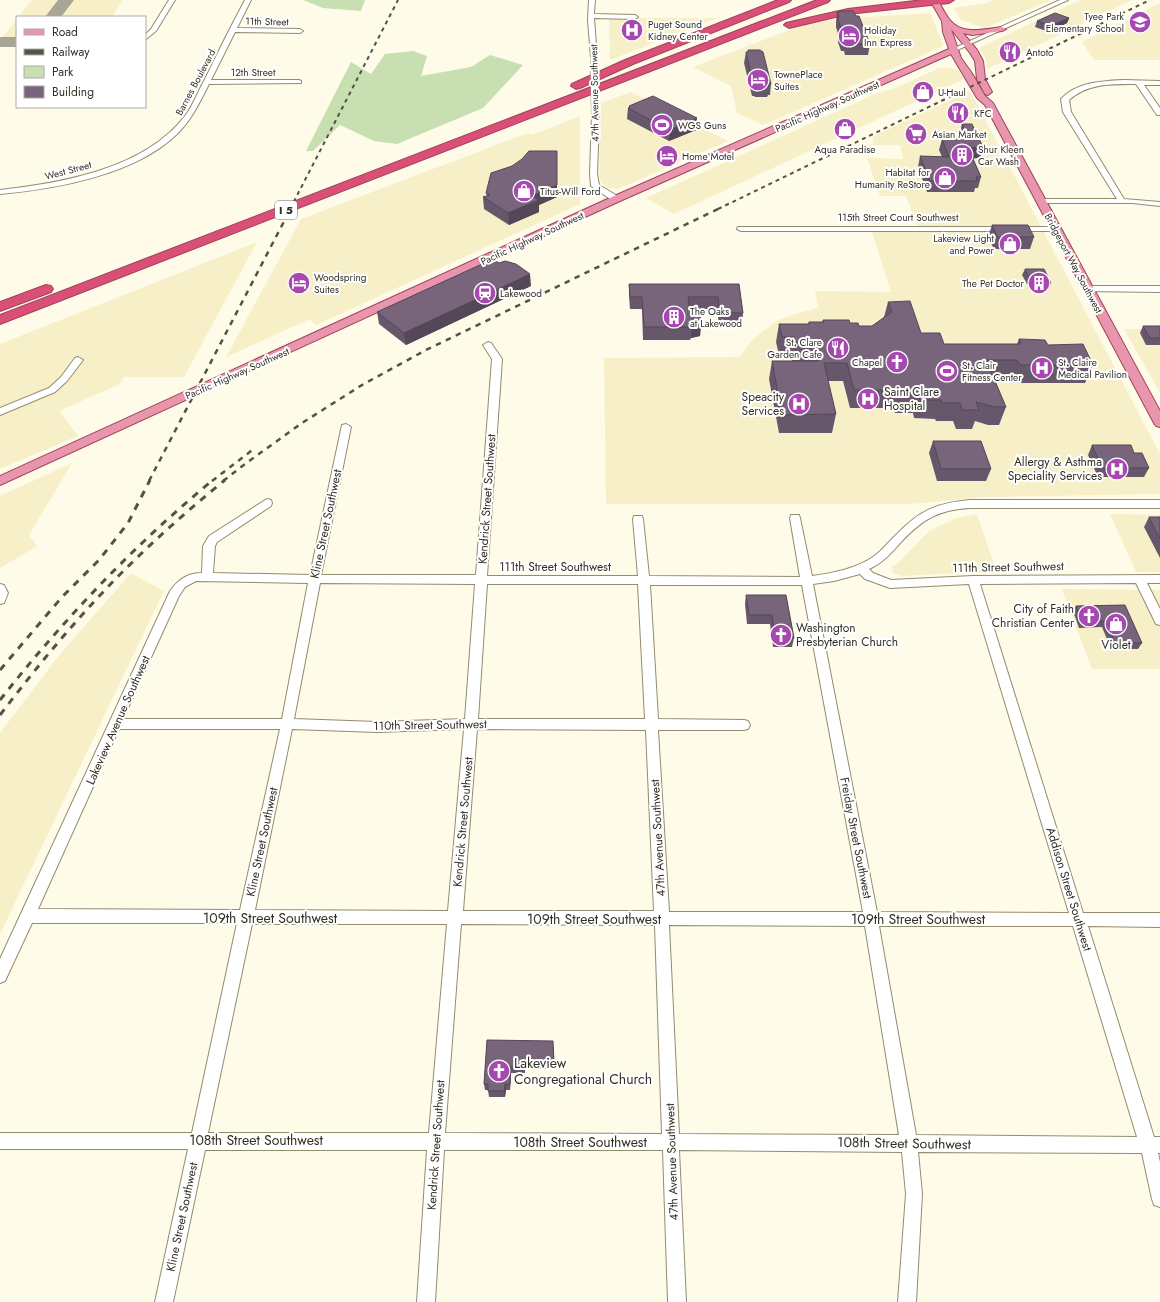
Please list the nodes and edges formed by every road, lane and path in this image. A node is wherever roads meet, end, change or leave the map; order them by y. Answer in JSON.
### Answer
{"nodes":[{"id":1,"x":172,"y":0,"type":"edge"},
{"id":2,"x":248,"y":0,"type":"edge"},
{"id":3,"x":592,"y":0,"type":"edge"},
{"id":4,"x":786,"y":0,"type":"edge"},
{"id":5,"x":802,"y":0,"type":"edge"},
{"id":6,"x":825,"y":0,"type":"edge"},
{"id":7,"x":949,"y":0,"type":"edge"},
{"id":8,"x":1065,"y":0,"type":"edge"},
{"id":9,"x":934,"y":1,"type":"edge"},
{"id":10,"x":591,"y":16,"type":"junction"},
{"id":11,"x":636,"y":17,"type":"dead end"},
{"id":12,"x":946,"y":24,"type":"junction"},
{"id":13,"x":955,"y":29,"type":"junction"},
{"id":14,"x":1002,"y":29,"type":"junction"},
{"id":15,"x":233,"y":30,"type":"junction"},
{"id":16,"x":300,"y":31,"type":"dead end"},
{"id":17,"x":146,"y":37,"type":"edge"},
{"id":18,"x":968,"y":44,"type":"junction"},
{"id":19,"x":953,"y":50,"type":"junction"},
{"id":20,"x":940,"y":65,"type":"dead end"},
{"id":21,"x":917,"y":66,"type":"junction"},
{"id":22,"x":953,"y":66,"type":"dead end"},
{"id":23,"x":966,"y":72,"type":"junction"},
{"id":24,"x":208,"y":82,"type":"junction"},
{"id":25,"x":299,"y":82,"type":"dead end"},
{"id":26,"x":1138,"y":83,"type":"junction"},
{"id":27,"x":1160,"y":83,"type":"edge"},
{"id":28,"x":570,"y":94,"type":"junction"},
{"id":29,"x":989,"y":103,"type":"junction"},
{"id":30,"x":1160,"y":113,"type":"edge"},
{"id":31,"x":139,"y":156,"type":"joint"},
{"id":32,"x":0,"y":192,"type":"edge"},
{"id":33,"x":616,"y":199,"type":"junction"},
{"id":34,"x":1041,"y":201,"type":"junction"},
{"id":35,"x":1122,"y":201,"type":"junction"},
{"id":36,"x":1160,"y":204,"type":"edge"},
{"id":37,"x":741,"y":229,"type":"dead end"},
{"id":38,"x":1055,"y":229,"type":"junction"},
{"id":39,"x":133,"y":256,"type":"dead end"},
{"id":40,"x":59,"y":284,"type":"dead end"},
{"id":41,"x":1088,"y":289,"type":"junction"},
{"id":42,"x":1160,"y":289,"type":"edge"},
{"id":43,"x":0,"y":307,"type":"edge"},
{"id":44,"x":0,"y":320,"type":"edge"},
{"id":45,"x":488,"y":345,"type":"dead end"},
{"id":46,"x":78,"y":360,"type":"dead end"},
{"id":47,"x":0,"y":412,"type":"edge"},
{"id":48,"x":1160,"y":423,"type":"edge"},
{"id":49,"x":346,"y":427,"type":"dead end"},
{"id":50,"x":0,"y":481,"type":"edge"},
{"id":51,"x":267,"y":503,"type":"dead end"},
{"id":52,"x":1160,"y":504,"type":"edge"},
{"id":53,"x":795,"y":518,"type":"dead end"},
{"id":54,"x":638,"y":519,"type":"dead end"},
{"id":55,"x":861,"y":568,"type":"junction"},
{"id":56,"x":207,"y":576,"type":"junction"},
{"id":57,"x":315,"y":579,"type":"junction"},
{"id":58,"x":1160,"y":579,"type":"edge"},
{"id":59,"x":482,"y":580,"type":"junction"},
{"id":60,"x":644,"y":580,"type":"junction"},
{"id":61,"x":973,"y":580,"type":"junction"},
{"id":62,"x":1140,"y":580,"type":"junction"},
{"id":63,"x":807,"y":581,"type":"junction"},
{"id":64,"x":0,"y":588,"type":"edge"},
{"id":65,"x":0,"y":600,"type":"edge"},
{"id":66,"x":1160,"y":621,"type":"edge"},
{"id":67,"x":116,"y":724,"type":"junction"},
{"id":68,"x":287,"y":724,"type":"junction"},
{"id":69,"x":471,"y":724,"type":"junction"},
{"id":70,"x":651,"y":725,"type":"junction"},
{"id":71,"x":744,"y":725,"type":"dead end"},
{"id":72,"x":28,"y":916,"type":"junction"},
{"id":73,"x":454,"y":917,"type":"junction"},
{"id":74,"x":246,"y":918,"type":"junction"},
{"id":75,"x":662,"y":919,"type":"junction"},
{"id":76,"x":871,"y":919,"type":"junction"},
{"id":77,"x":1079,"y":919,"type":"junction"},
{"id":78,"x":1160,"y":920,"type":"edge"},
{"id":79,"x":0,"y":976,"type":"edge"},
{"id":80,"x":199,"y":1140,"type":"junction"},
{"id":81,"x":0,"y":1141,"type":"edge"},
{"id":82,"x":436,"y":1142,"type":"junction"},
{"id":83,"x":672,"y":1142,"type":"junction"},
{"id":84,"x":909,"y":1143,"type":"junction"},
{"id":85,"x":1154,"y":1145,"type":"edge"},
{"id":86,"x":1160,"y":1199,"type":"edge"},
{"id":87,"x":164,"y":1302,"type":"edge"},
{"id":88,"x":426,"y":1302,"type":"edge"},
{"id":89,"x":677,"y":1302,"type":"edge"},
{"id":90,"x":907,"y":1302,"type":"edge"}],
"edges":[{"from":1,"to":17,"type":"street"},
{"from":2,"to":15,"type":"street","name":"Barnes Boulevard"},
{"from":3,"to":10,"type":"street","name":"47th Avenue Southwest"},
{"from":4,"to":28,"type":"highway"},
{"from":5,"to":28,"type":"highway","number":"I 5"},
{"from":6,"to":28,"type":"highway","number":"I 5"},
{"from":7,"to":9,"type":"highway"},
{"from":8,"to":14,"type":"street","name":"Pacific Highway Southwest"},
{"from":9,"to":12,"type":"main road","name":"Bridgeport Way Southwest"},
{"from":9,"to":28,"type":"highway"},
{"from":10,"to":11,"type":"street"},
{"from":10,"to":33,"type":"street","name":"47th Avenue Southwest","bridge":true},
{"from":12,"to":13,"type":"main road","name":"Bridgeport Way Southwest"},
{"from":12,"to":18,"type":"main road"},
{"from":12,"to":19,"type":"main road","name":"Bridgeport Way Southwest"},
{"from":13,"to":14,"type":"main road"},
{"from":13,"to":18,"type":"main road","name":"Bridgeport Way Southwest"},
{"from":14,"to":18,"type":"street","name":"Pacific Highway Southwest"},
{"from":15,"to":16,"type":"street","name":"11th Street"},
{"from":15,"to":24,"type":"street","name":"Barnes Boulevard"},
{"from":18,"to":19,"type":"street","name":"Pacific Highway Southwest"},
{"from":18,"to":29,"type":"main road","name":"Bridgeport Way Southwest"},
{"from":19,"to":21,"type":"main road","name":"Pacific Highway Southwest"},
{"from":19,"to":23,"type":"main road","name":"Bridgeport Way Southwest"},
{"from":20,"to":21,"type":"main road"},
{"from":21,"to":33,"type":"main road","name":"Pacific Highway Southwest"},
{"from":22,"to":23,"type":"main road"},
{"from":23,"to":29,"type":"main road","name":"Bridgeport Way Southwest"},
{"from":24,"to":25,"type":"street","name":"12th Street"},
{"from":24,"to":31,"type":"street","name":"Barnes Boulevard"},
{"from":26,"to":27,"type":"street"},
{"from":26,"to":30,"type":"street"},
{"from":26,"to":35,"type":"street"},
{"from":28,"to":39,"type":"highway","number":"I 5"},
{"from":28,"to":44,"type":"highway","number":"I 5"},
{"from":29,"to":34,"type":"main road","name":"Bridgeport Way Southwest"},
{"from":31,"to":32,"type":"street","name":"West Street"},
{"from":33,"to":50,"type":"main road","name":"Pacific Highway Southwest"},
{"from":34,"to":35,"type":"street"},
{"from":34,"to":38,"type":"main road","name":"Bridgeport Way Southwest"},
{"from":35,"to":36,"type":"street"},
{"from":37,"to":38,"type":"street","name":"115th Street Court Southwest"},
{"from":38,"to":41,"type":"main road","name":"Bridgeport Way Southwest"},
{"from":40,"to":43,"type":"highway"},
{"from":41,"to":42,"type":"street"},
{"from":41,"to":48,"type":"main road","name":"Bridgeport Way Southwest"},
{"from":45,"to":59,"type":"street","name":"Kendrick Street Southwest"},
{"from":46,"to":47,"type":"street"},
{"from":49,"to":57,"type":"street","name":"Kline Street Southwest"},
{"from":51,"to":56,"type":"street"},
{"from":52,"to":55,"type":"street","name":"111th Street Southwest"},
{"from":53,"to":63,"type":"street","name":"Freiday Street Southwest"},
{"from":54,"to":60,"type":"street","name":"47th Avenue Southwest"},
{"from":55,"to":61,"type":"street","name":"111th Street Southwest"},
{"from":55,"to":63,"type":"street","name":"111th Street Southwest"},
{"from":56,"to":57,"type":"street","name":"111th Street Southwest"},
{"from":56,"to":67,"type":"street","name":"Lakeview Avenue Southwest"},
{"from":57,"to":59,"type":"street","name":"111th Street Southwest"},
{"from":57,"to":68,"type":"street","name":"Kline Street Southwest"},
{"from":58,"to":62,"type":"street","name":"111th Street Southwest"},
{"from":59,"to":60,"type":"street","name":"111th Street Southwest"},
{"from":59,"to":69,"type":"street","name":"Kendrick Street Southwest"},
{"from":60,"to":63,"type":"street","name":"111th Street Southwest"},
{"from":60,"to":70,"type":"street","name":"47th Avenue Southwest"},
{"from":61,"to":62,"type":"street","name":"111th Street Southwest"},
{"from":61,"to":77,"type":"street","name":"Addison Street Southwest"},
{"from":62,"to":66,"type":"street"},
{"from":63,"to":76,"type":"street","name":"Freiday Street Southwest"},
{"from":64,"to":65,"type":"street"},
{"from":67,"to":68,"type":"street","name":"110th Street Southwest"},
{"from":67,"to":72,"type":"street","name":"Lakeview Avenue Southwest"},
{"from":68,"to":69,"type":"street","name":"110th Street Southwest"},
{"from":68,"to":74,"type":"street","name":"Kline Street Southwest"},
{"from":69,"to":70,"type":"street","name":"110th Street Southwest"},
{"from":69,"to":73,"type":"street","name":"Kendrick Street Southwest"},
{"from":70,"to":71,"type":"street","name":"110th Street Southwest"},
{"from":70,"to":75,"type":"street","name":"47th Avenue Southwest"},
{"from":72,"to":74,"type":"street","name":"109th Street Southwest"},
{"from":72,"to":79,"type":"street","name":"Lakeview Avenue Southwest"},
{"from":73,"to":74,"type":"street","name":"109th Street Southwest"},
{"from":73,"to":75,"type":"street","name":"109th Street Southwest"},
{"from":73,"to":82,"type":"street","name":"Kendrick Street Southwest"},
{"from":74,"to":80,"type":"street","name":"Kline Street Southwest"},
{"from":75,"to":76,"type":"street","name":"109th Street Southwest"},
{"from":75,"to":83,"type":"street","name":"47th Avenue Southwest"},
{"from":76,"to":77,"type":"street","name":"109th Street Southwest"},
{"from":76,"to":84,"type":"street","name":"Freiday Street Southwest"},
{"from":77,"to":78,"type":"street","name":"109th Street Southwest"},
{"from":77,"to":85,"type":"street","name":"Addison Street Southwest"},
{"from":80,"to":81,"type":"street","name":"108th Street Southwest"},
{"from":80,"to":82,"type":"street","name":"108th Street Southwest"},
{"from":80,"to":87,"type":"street","name":"Kline Street Southwest"},
{"from":82,"to":83,"type":"street","name":"108th Street Southwest"},
{"from":82,"to":88,"type":"street","name":"Kendrick Street Southwest"},
{"from":83,"to":84,"type":"street","name":"108th Street Southwest"},
{"from":83,"to":89,"type":"street","name":"47th Avenue Southwest"},
{"from":84,"to":85,"type":"street","name":"108th Street Southwest"},
{"from":84,"to":90,"type":"street","name":"Freiday Street Southwest"},
{"from":85,"to":86,"type":"street","name":"Addison Street Southwest"}]}
